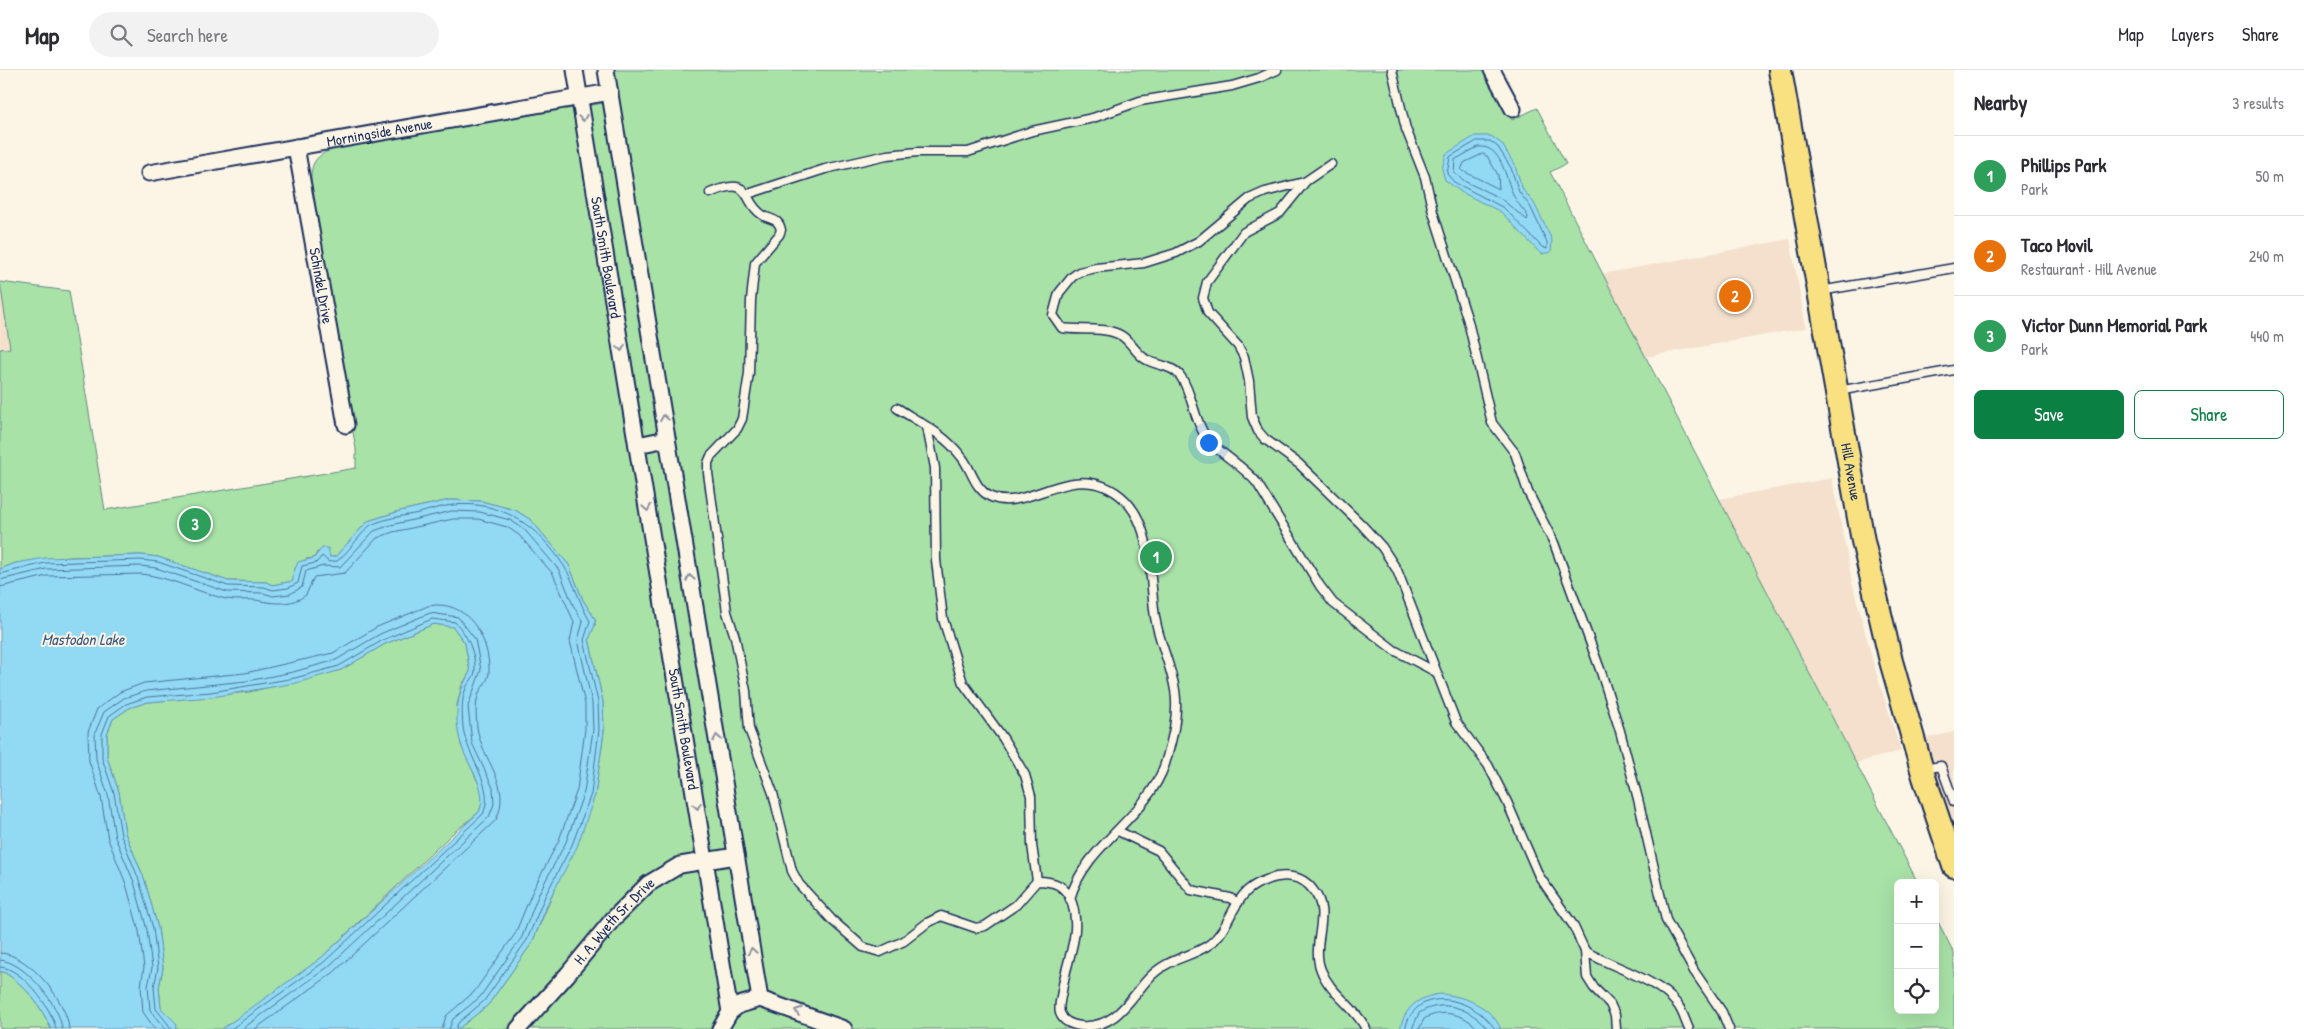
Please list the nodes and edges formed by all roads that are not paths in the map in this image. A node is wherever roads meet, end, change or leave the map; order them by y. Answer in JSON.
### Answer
{"nodes":[{"id":1,"x":575,"y":70,"type":"edge"},
{"id":2,"x":606,"y":70,"type":"edge"},
{"id":3,"x":1277,"y":70,"type":"edge"},
{"id":4,"x":1392,"y":70,"type":"edge"},
{"id":5,"x":1492,"y":70,"type":"edge"},
{"id":6,"x":1780,"y":70,"type":"edge"},
{"id":7,"x":610,"y":92,"type":"junction"},
{"id":8,"x":579,"y":97,"type":"junction"},
{"id":9,"x":1513,"y":109,"type":"dead end"},
{"id":10,"x":296,"y":147,"type":"junction"},
{"id":11,"x":1331,"y":164,"type":"dead end"},
{"id":12,"x":148,"y":174,"type":"dead end"},
{"id":13,"x":1306,"y":181,"type":"junction"},
{"id":14,"x":710,"y":193,"type":"dead end"},
{"id":15,"x":748,"y":194,"type":"junction"},
{"id":16,"x":1954,"y":268,"type":"edge"},
{"id":17,"x":1819,"y":291,"type":"junction"},
{"id":18,"x":1954,"y":370,"type":"edge"},
{"id":19,"x":1837,"y":391,"type":"junction"},
{"id":20,"x":897,"y":408,"type":"dead end"},
{"id":21,"x":346,"y":425,"type":"dead end"},
{"id":22,"x":927,"y":427,"type":"junction"},
{"id":23,"x":667,"y":439,"type":"junction"},
{"id":24,"x":637,"y":445,"type":"junction"},
{"id":25,"x":1436,"y":672,"type":"junction"},
{"id":26,"x":1922,"y":770,"type":"junction"},
{"id":27,"x":1954,"y":802,"type":"edge"},
{"id":28,"x":1118,"y":830,"type":"junction"},
{"id":29,"x":736,"y":856,"type":"junction"},
{"id":30,"x":706,"y":860,"type":"junction"},
{"id":31,"x":1954,"y":866,"type":"edge"},
{"id":32,"x":1037,"y":881,"type":"junction"},
{"id":33,"x":1070,"y":899,"type":"junction"},
{"id":34,"x":1238,"y":902,"type":"junction"},
{"id":35,"x":1585,"y":951,"type":"junction"},
{"id":36,"x":760,"y":999,"type":"junction"},
{"id":37,"x":730,"y":1012,"type":"junction"},
{"id":38,"x":518,"y":1029,"type":"edge"},
{"id":39,"x":720,"y":1029,"type":"edge"},
{"id":40,"x":844,"y":1029,"type":"edge"},
{"id":41,"x":1366,"y":1029,"type":"edge"},
{"id":42,"x":1616,"y":1029,"type":"edge"},
{"id":43,"x":1689,"y":1029,"type":"edge"},
{"id":44,"x":1728,"y":1029,"type":"edge"}],
"edges":[{"from":1,"to":8,"type":"street","name":"South Smith Boulevard"},
{"from":2,"to":7,"type":"street","name":"South Smith Boulevard"},
{"from":3,"to":15,"type":"lane"},
{"from":4,"to":44,"type":"lane"},
{"from":5,"to":9,"type":"street"},
{"from":6,"to":17,"type":"main road","name":"Hill Avenue"},
{"from":7,"to":8,"type":"street","name":"Morningside Avenue"},
{"from":23,"to":7,"type":"street","name":"South Smith Boulevard","one_way":true},
{"from":8,"to":10,"type":"street","name":"Morningside Avenue"},
{"from":8,"to":24,"type":"street","name":"South Smith Boulevard","one_way":true},
{"from":10,"to":12,"type":"street","name":"Morningside Avenue"},
{"from":10,"to":21,"type":"street","name":"Schindel Drive"},
{"from":11,"to":13,"type":"lane"},
{"from":13,"to":25,"type":"lane"},
{"from":13,"to":25,"type":"lane"},
{"from":14,"to":15,"type":"lane"},
{"from":15,"to":32,"type":"lane"},
{"from":16,"to":17,"type":"lane"},
{"from":17,"to":19,"type":"main road","name":"Hill Avenue"},
{"from":18,"to":19,"type":"lane"},
{"from":19,"to":26,"type":"main road","name":"Hill Avenue"},
{"from":20,"to":22,"type":"lane"},
{"from":22,"to":28,"type":"lane"},
{"from":22,"to":32,"type":"lane"},
{"from":23,"to":24,"type":"street"},
{"from":29,"to":23,"type":"street","name":"South Smith Boulevard","one_way":true},
{"from":24,"to":30,"type":"street","name":"South Smith Boulevard","one_way":true},
{"from":25,"to":35,"type":"lane"},
{"from":26,"to":27,"type":"lane"},
{"from":26,"to":31,"type":"main road","name":"Hill Avenue"},
{"from":28,"to":33,"type":"lane"},
{"from":28,"to":34,"type":"lane"},
{"from":29,"to":30,"type":"street","name":"H. A. Wyeth Sr. Drive"},
{"from":36,"to":29,"type":"street","name":"South Smith Boulevard","one_way":true},
{"from":30,"to":37,"type":"street","name":"South Smith Boulevard"},
{"from":30,"to":38,"type":"street","name":"H. A. Wyeth Sr. Drive"},
{"from":32,"to":33,"type":"lane"},
{"from":33,"to":34,"type":"lane"},
{"from":34,"to":41,"type":"lane"},
{"from":35,"to":42,"type":"lane"},
{"from":35,"to":43,"type":"lane"},
{"from":36,"to":37,"type":"street"},
{"from":40,"to":36,"type":"street","one_way":true},
{"from":37,"to":39,"type":"street"}]}
